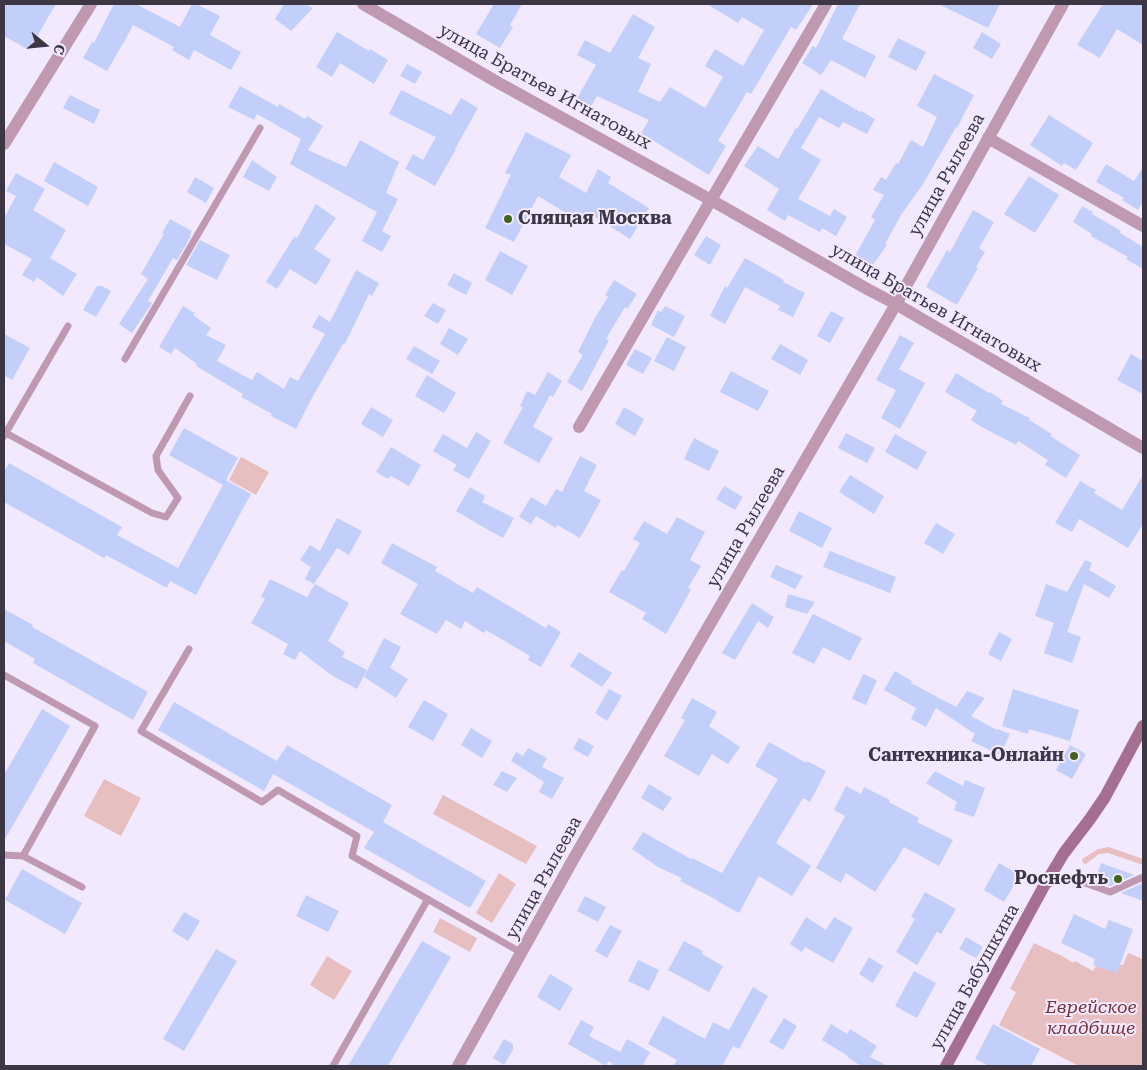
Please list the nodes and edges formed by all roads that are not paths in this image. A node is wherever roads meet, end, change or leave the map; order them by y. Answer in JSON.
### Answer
{"nodes":[{"id":1,"x":91,"y":4,"type":"edge"},
{"id":2,"x":363,"y":4,"type":"edge"},
{"id":3,"x":826,"y":4,"type":"edge"},
{"id":4,"x":1063,"y":4,"type":"edge"},
{"id":5,"x":260,"y":128,"type":"dead end"},
{"id":6,"x":988,"y":138,"type":"junction"},
{"id":7,"x":4,"y":144,"type":"edge"},
{"id":8,"x":711,"y":200,"type":"junction"},
{"id":9,"x":1143,"y":226,"type":"edge"},
{"id":10,"x":896,"y":304,"type":"junction"},
{"id":11,"x":68,"y":326,"type":"dead end"},
{"id":12,"x":125,"y":359,"type":"dead end"},
{"id":13,"x":190,"y":396,"type":"dead end"},
{"id":14,"x":580,"y":427,"type":"dead end"},
{"id":15,"x":5,"y":435,"type":"edge"},
{"id":16,"x":1143,"y":448,"type":"edge"},
{"id":17,"x":189,"y":649,"type":"dead end"},
{"id":18,"x":4,"y":675,"type":"edge"},
{"id":19,"x":1143,"y":726,"type":"edge"},
{"id":20,"x":4,"y":855,"type":"edge"},
{"id":21,"x":23,"y":856,"type":"junction"},
{"id":22,"x":1143,"y":877,"type":"edge"},
{"id":23,"x":1044,"y":886,"type":"junction"},
{"id":24,"x":82,"y":887,"type":"dead end"},
{"id":25,"x":428,"y":899,"type":"junction"},
{"id":26,"x":522,"y":953,"type":"junction"},
{"id":27,"x":950,"y":1065,"type":"edge"},
{"id":28,"x":332,"y":1066,"type":"edge"},
{"id":29,"x":458,"y":1066,"type":"edge"}],
"edges":[{"from":1,"to":7,"type":"street"},
{"from":2,"to":8,"type":"street","name":"улица Братьев Игнатовых"},
{"from":3,"to":8,"type":"street"},
{"from":4,"to":6,"type":"street","name":"улица Рылеева"},
{"from":5,"to":12,"type":"lane"},
{"from":6,"to":9,"type":"street"},
{"from":6,"to":10,"type":"street","name":"улица Рылеева"},
{"from":8,"to":10,"type":"street","name":"улица Братьев Игнатовых"},
{"from":8,"to":14,"type":"street"},
{"from":10,"to":16,"type":"street","name":"улица Братьев Игнатовых"},
{"from":10,"to":26,"type":"street","name":"улица Рылеева"},
{"from":11,"to":15,"type":"lane"},
{"from":13,"to":15,"type":"lane"},
{"from":17,"to":25,"type":"lane"},
{"from":18,"to":21,"type":"lane"},
{"from":19,"to":23,"type":"street","name":"улица Бабушкина"},
{"from":20,"to":21,"type":"lane"},
{"from":21,"to":24,"type":"lane"},
{"from":22,"to":23,"type":"lane"},
{"from":23,"to":27,"type":"street","name":"улица Бабушкина"},
{"from":25,"to":26,"type":"lane"},
{"from":25,"to":28,"type":"lane"},
{"from":26,"to":29,"type":"street","name":"улица Рылеева"}]}
